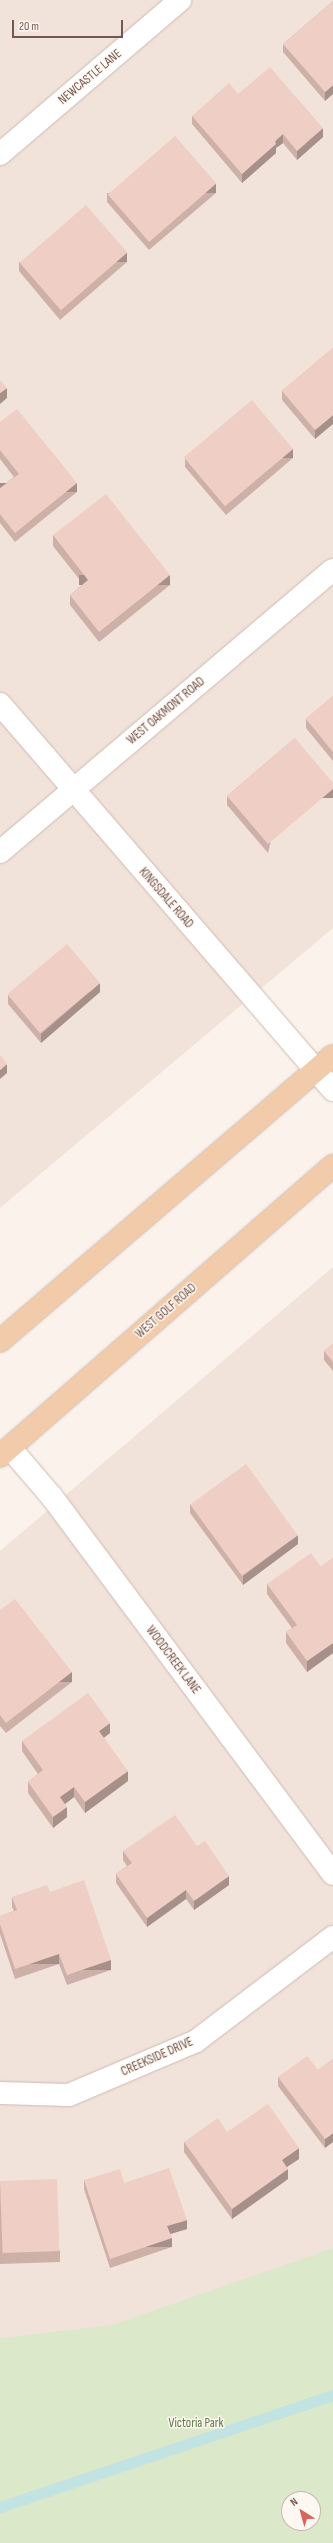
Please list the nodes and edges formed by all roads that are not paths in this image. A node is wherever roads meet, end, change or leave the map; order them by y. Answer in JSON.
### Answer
{"nodes":[{"id":1,"x":180,"y":0,"type":"edge"},
{"id":2,"x":0,"y":154,"type":"edge"},
{"id":3,"x":333,"y":570,"type":"edge"},
{"id":4,"x":0,"y":704,"type":"edge"},
{"id":5,"x":72,"y":791,"type":"junction"},
{"id":6,"x":0,"y":852,"type":"edge"},
{"id":7,"x":333,"y":1056,"type":"edge"},
{"id":8,"x":316,"y":1071,"type":"junction"},
{"id":9,"x":333,"y":1090,"type":"edge"},
{"id":10,"x":333,"y":1166,"type":"edge"},
{"id":11,"x":0,"y":1341,"type":"edge"},
{"id":12,"x":5,"y":1452,"type":"edge"},
{"id":13,"x":333,"y":1874,"type":"edge"},
{"id":14,"x":333,"y":1937,"type":"edge"},
{"id":15,"x":0,"y":2093,"type":"edge"}],
"edges":[{"from":1,"to":2,"type":"street","name":"NEWCASTLE LANE"},
{"from":3,"to":5,"type":"street","name":"WEST OAKMONT ROAD"},
{"from":4,"to":5,"type":"street","name":"KINGSDALE ROAD"},
{"from":5,"to":6,"type":"street","name":"WEST OAKMONT ROAD"},
{"from":5,"to":8,"type":"street","name":"KINGSDALE ROAD"},
{"from":7,"to":8,"type":"main road"},
{"from":8,"to":9,"type":"street","name":"KINGSDALE ROAD"},
{"from":8,"to":11,"type":"main road"},
{"from":10,"to":12,"type":"main road","name":"WEST GOLF ROAD"},
{"from":12,"to":13,"type":"street","name":"WOODCREEK LANE"},
{"from":14,"to":15,"type":"street","name":"CREEKSIDE DRIVE"}]}
